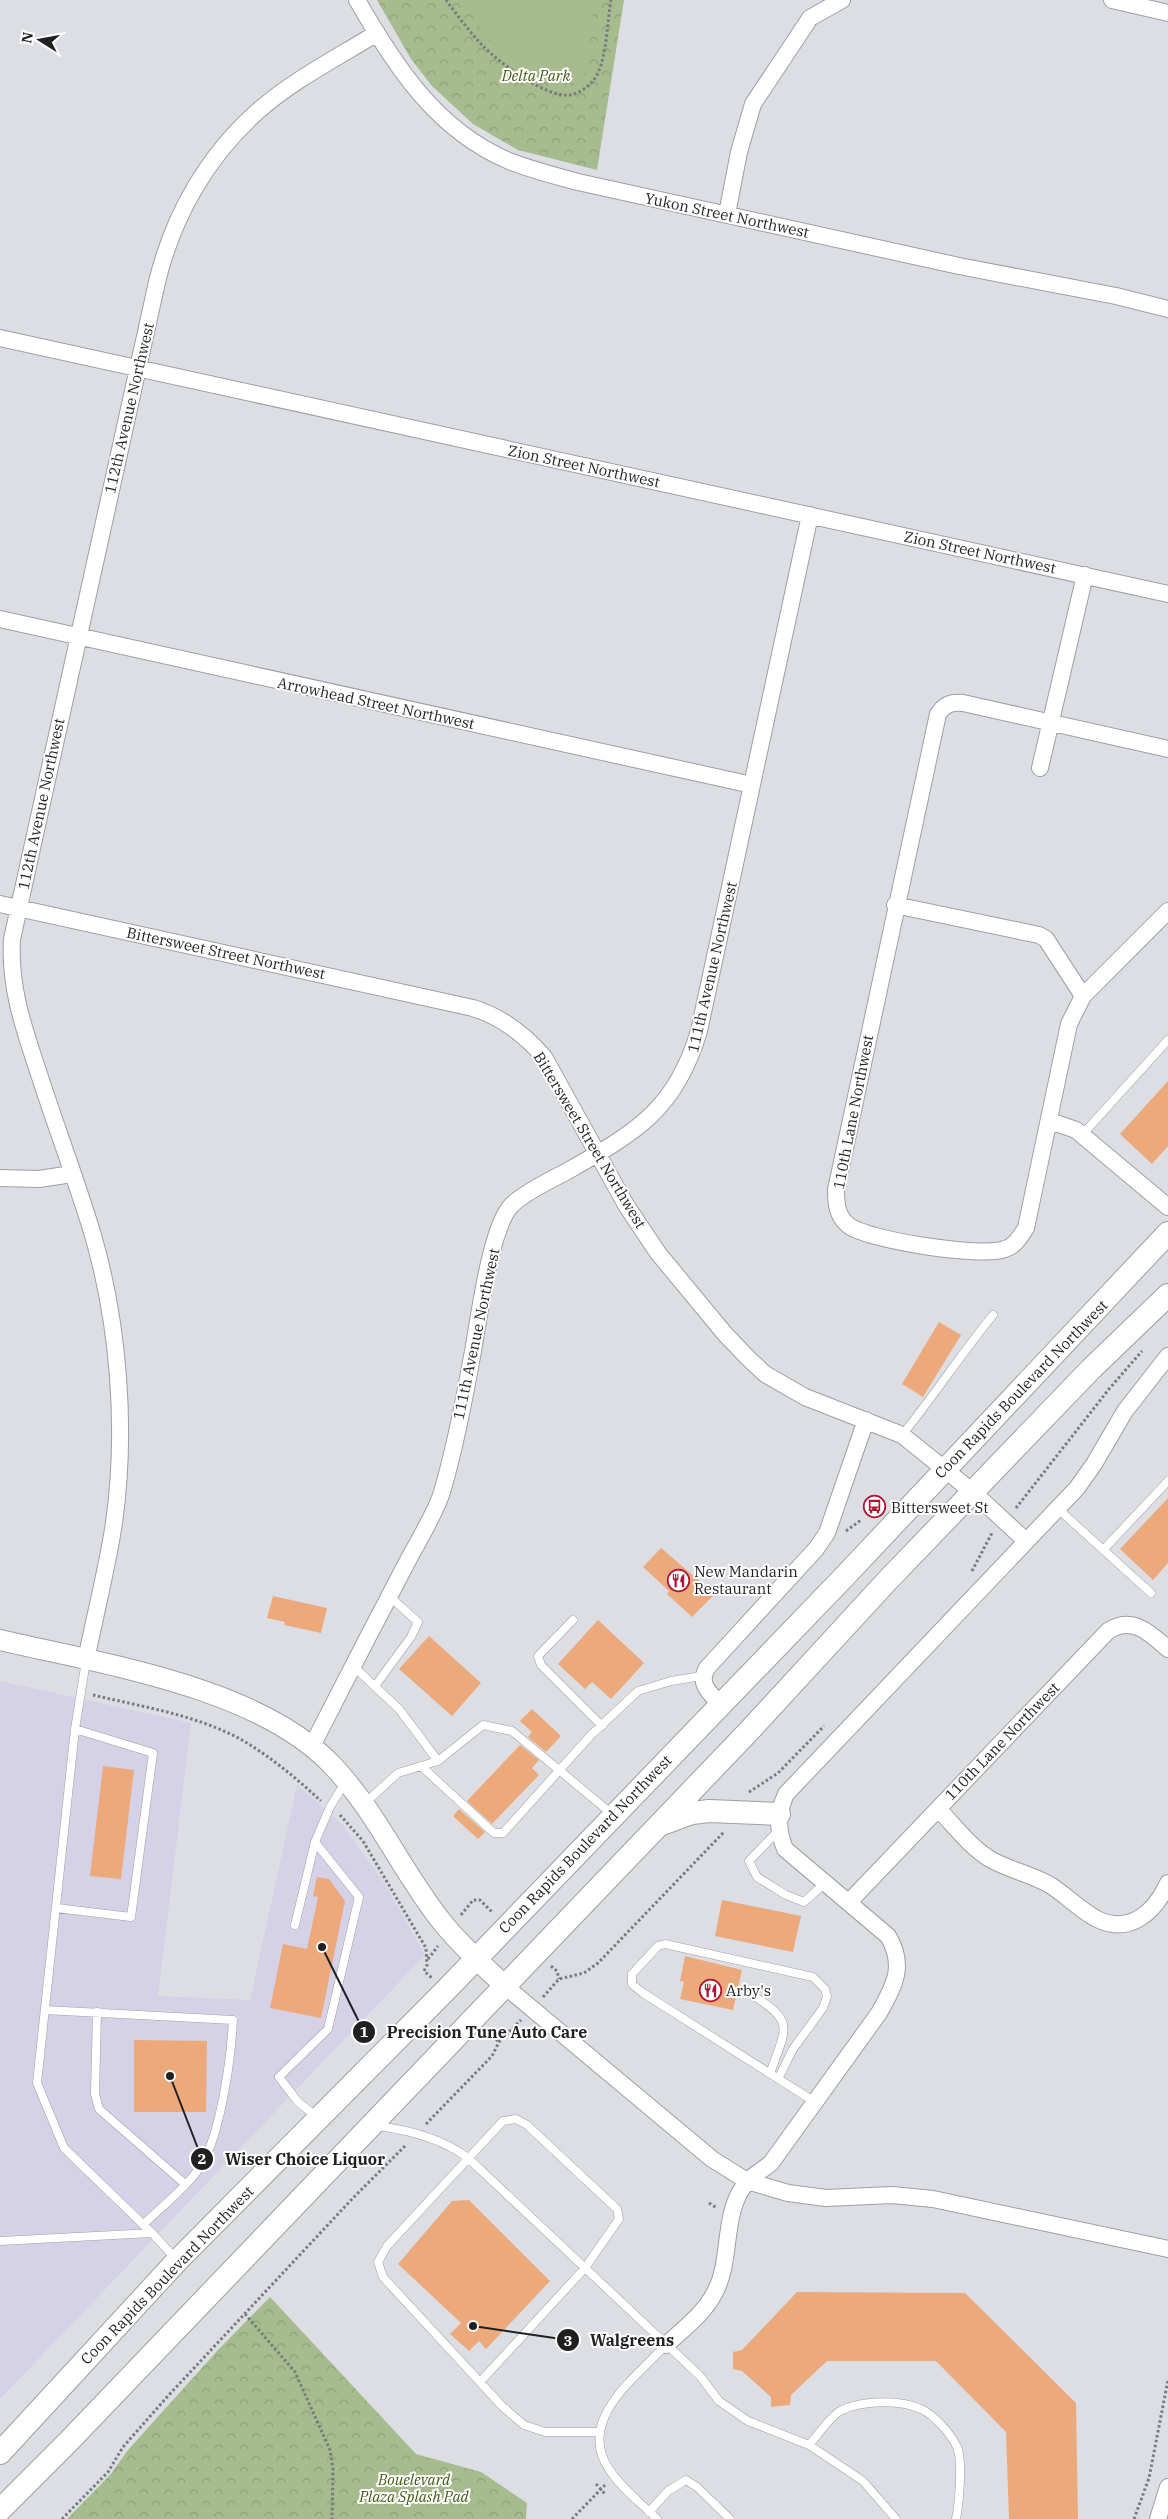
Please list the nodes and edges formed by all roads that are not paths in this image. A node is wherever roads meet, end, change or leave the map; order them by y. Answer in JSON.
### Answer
{"nodes":[{"id":1,"x":357,"y":0,"type":"edge"},
{"id":2,"x":842,"y":0,"type":"edge"},
{"id":3,"x":1112,"y":0,"type":"edge"},
{"id":4,"x":1168,"y":13,"type":"edge"},
{"id":5,"x":377,"y":34,"type":"junction"},
{"id":6,"x":727,"y":214,"type":"junction"},
{"id":7,"x":1168,"y":309,"type":"edge"},
{"id":8,"x":0,"y":338,"type":"edge"},
{"id":9,"x":138,"y":367,"type":"junction"},
{"id":10,"x":810,"y":515,"type":"junction"},
{"id":11,"x":1084,"y":575,"type":"junction"},
{"id":12,"x":1168,"y":594,"type":"edge"},
{"id":13,"x":0,"y":619,"type":"edge"},
{"id":14,"x":78,"y":637,"type":"junction"},
{"id":15,"x":1050,"y":723,"type":"junction"},
{"id":16,"x":1168,"y":750,"type":"edge"},
{"id":17,"x":1040,"y":768,"type":"dead end"},
{"id":18,"x":752,"y":785,"type":"junction"},
{"id":19,"x":0,"y":904,"type":"edge"},
{"id":20,"x":895,"y":905,"type":"junction"},
{"id":21,"x":19,"y":907,"type":"junction"},
{"id":22,"x":1168,"y":911,"type":"edge"},
{"id":23,"x":1083,"y":996,"type":"junction"},
{"id":24,"x":1168,"y":1040,"type":"edge"},
{"id":25,"x":1050,"y":1120,"type":"junction"},
{"id":26,"x":1082,"y":1135,"type":"junction"},
{"id":27,"x":598,"y":1154,"type":"junction"},
{"id":28,"x":72,"y":1174,"type":"junction"},
{"id":29,"x":0,"y":1178,"type":"edge"},
{"id":30,"x":1168,"y":1207,"type":"edge"},
{"id":31,"x":1168,"y":1233,"type":"edge"},
{"id":32,"x":1168,"y":1296,"type":"edge"},
{"id":33,"x":993,"y":1315,"type":"dead end"},
{"id":34,"x":1168,"y":1356,"type":"edge"},
{"id":35,"x":866,"y":1420,"type":"junction"},
{"id":36,"x":902,"y":1435,"type":"junction"},
{"id":37,"x":944,"y":1469,"type":"junction"},
{"id":38,"x":1168,"y":1481,"type":"edge"},
{"id":39,"x":974,"y":1493,"type":"junction"},
{"id":40,"x":1057,"y":1508,"type":"junction"},
{"id":41,"x":1025,"y":1540,"type":"junction"},
{"id":42,"x":1103,"y":1550,"type":"junction"},
{"id":43,"x":1151,"y":1593,"type":"dead end"},
{"id":44,"x":389,"y":1596,"type":"junction"},
{"id":45,"x":574,"y":1620,"type":"dead end"},
{"id":46,"x":0,"y":1640,"type":"edge"},
{"id":47,"x":1168,"y":1649,"type":"edge"},
{"id":48,"x":86,"y":1660,"type":"junction"},
{"id":49,"x":353,"y":1666,"type":"junction"},
{"id":50,"x":702,"y":1676,"type":"junction"},
{"id":51,"x":375,"y":1686,"type":"junction"},
{"id":52,"x":720,"y":1704,"type":"junction"},
{"id":53,"x":602,"y":1726,"type":"junction"},
{"id":54,"x":75,"y":1729,"type":"junction"},
{"id":55,"x":312,"y":1746,"type":"junction"},
{"id":56,"x":438,"y":1761,"type":"junction"},
{"id":57,"x":421,"y":1766,"type":"junction"},
{"id":58,"x":560,"y":1771,"type":"junction"},
{"id":59,"x":346,"y":1781,"type":"junction"},
{"id":60,"x":365,"y":1803,"type":"junction"},
{"id":61,"x":938,"y":1809,"type":"junction"},
{"id":62,"x":613,"y":1815,"type":"junction"},
{"id":63,"x":779,"y":1823,"type":"junction"},
{"id":64,"x":657,"y":1826,"type":"junction"},
{"id":65,"x":315,"y":1842,"type":"junction"},
{"id":66,"x":824,"y":1883,"type":"junction"},
{"id":67,"x":1168,"y":1883,"type":"edge"},
{"id":68,"x":849,"y":1902,"type":"junction"},
{"id":69,"x":56,"y":1908,"type":"junction"},
{"id":70,"x":295,"y":1925,"type":"dead end"},
{"id":71,"x":475,"y":1958,"type":"junction"},
{"id":72,"x":506,"y":1987,"type":"junction"},
{"id":73,"x":744,"y":1989,"type":"dead end"},
{"id":74,"x":45,"y":2010,"type":"junction"},
{"id":75,"x":97,"y":2012,"type":"junction"},
{"id":76,"x":770,"y":2074,"type":"junction"},
{"id":77,"x":778,"y":2079,"type":"junction"},
{"id":78,"x":815,"y":2102,"type":"junction"},
{"id":79,"x":318,"y":2118,"type":"junction"},
{"id":80,"x":372,"y":2126,"type":"junction"},
{"id":81,"x":468,"y":2158,"type":"junction"},
{"id":82,"x":747,"y":2181,"type":"junction"},
{"id":83,"x":185,"y":2184,"type":"junction"},
{"id":84,"x":143,"y":2225,"type":"junction"},
{"id":85,"x":152,"y":2233,"type":"junction"},
{"id":86,"x":0,"y":2241,"type":"edge"},
{"id":87,"x":1168,"y":2249,"type":"edge"},
{"id":88,"x":177,"y":2261,"type":"junction"},
{"id":89,"x":585,"y":2268,"type":"junction"},
{"id":90,"x":666,"y":2345,"type":"junction"},
{"id":91,"x":480,"y":2382,"type":"junction"},
{"id":92,"x":599,"y":2432,"type":"junction"},
{"id":93,"x":809,"y":2445,"type":"junction"},
{"id":94,"x":0,"y":2453,"type":"edge"},
{"id":95,"x":1168,"y":2487,"type":"edge"},
{"id":96,"x":0,"y":2510,"type":"edge"},
{"id":97,"x":649,"y":2512,"type":"junction"},
{"id":98,"x":657,"y":2519,"type":"edge"},
{"id":99,"x":730,"y":2519,"type":"edge"},
{"id":100,"x":896,"y":2519,"type":"edge"},
{"id":101,"x":956,"y":2519,"type":"edge"},
{"id":102,"x":1158,"y":2519,"type":"edge"}],
"edges":[{"from":1,"to":5,"type":"street","name":"Yukon Street Northwest"},
{"from":2,"to":6,"type":"street"},
{"from":3,"to":4,"type":"street"},
{"from":5,"to":6,"type":"street","name":"Yukon Street Northwest"},
{"from":5,"to":9,"type":"street","name":"112th Avenue Northwest"},
{"from":6,"to":7,"type":"street","name":"Yukon Street Northwest"},
{"from":8,"to":9,"type":"street","name":"Zion Street Northwest"},
{"from":9,"to":10,"type":"street","name":"Zion Street Northwest"},
{"from":9,"to":14,"type":"street","name":"112th Avenue Northwest"},
{"from":10,"to":11,"type":"street","name":"Zion Street Northwest"},
{"from":10,"to":18,"type":"street","name":"111th Avenue Northwest"},
{"from":11,"to":12,"type":"street","name":"Zion Street Northwest"},
{"from":11,"to":15,"type":"street"},
{"from":13,"to":14,"type":"street","name":"Arrowhead Street Northwest"},
{"from":14,"to":18,"type":"street","name":"Arrowhead Street Northwest"},
{"from":14,"to":21,"type":"street","name":"112th Avenue Northwest"},
{"from":15,"to":16,"type":"street","name":"110th Lane Northwest"},
{"from":15,"to":17,"type":"street"},
{"from":15,"to":20,"type":"street","name":"110th Lane Northwest"},
{"from":18,"to":27,"type":"street","name":"111th Avenue Northwest"},
{"from":19,"to":21,"type":"street","name":"Bittersweet Street Northwest"},
{"from":20,"to":23,"type":"street"},
{"from":20,"to":25,"type":"street","name":"110th Lane Northwest"},
{"from":21,"to":27,"type":"street","name":"Bittersweet Street Northwest"},
{"from":21,"to":28,"type":"street","name":"112th Avenue Northwest"},
{"from":22,"to":23,"type":"street","name":"110th Lane Northwest"},
{"from":23,"to":25,"type":"street","name":"110th Lane Northwest"},
{"from":24,"to":26,"type":"lane"},
{"from":25,"to":26,"type":"street"},
{"from":26,"to":30,"type":"street"},
{"from":27,"to":35,"type":"street","name":"Bittersweet Street Northwest"},
{"from":27,"to":44,"type":"street","name":"111th Avenue Northwest"},
{"from":28,"to":29,"type":"street"},
{"from":28,"to":48,"type":"street","name":"112th Avenue Northwest"},
{"from":31,"to":37,"type":"main road","name":"Coon Rapids Boulevard Northwest"},
{"from":32,"to":39,"type":"main road"},
{"from":33,"to":36,"type":"lane"},
{"from":34,"to":40,"type":"street"},
{"from":35,"to":36,"type":"street","name":"Bittersweet Street Northwest"},
{"from":35,"to":50,"type":"street"},
{"from":36,"to":37,"type":"street","name":"Bittersweet Street Northwest"},
{"from":37,"to":39,"type":"street","name":"Bittersweet Street Northwest"},
{"from":37,"to":52,"type":"main road","name":"Coon Rapids Boulevard Northwest"},
{"from":38,"to":42,"type":"lane"},
{"from":39,"to":41,"type":"street","name":"Bittersweet Street Northwest"},
{"from":39,"to":64,"type":"main road"},
{"from":40,"to":41,"type":"street"},
{"from":40,"to":42,"type":"lane"},
{"from":41,"to":63,"type":"street"},
{"from":42,"to":43,"type":"lane"},
{"from":44,"to":49,"type":"street","name":"111th Avenue Northwest"},
{"from":44,"to":51,"type":"lane"},
{"from":45,"to":53,"type":"lane"},
{"from":46,"to":48,"type":"street"},
{"from":47,"to":61,"type":"street","name":"110th Lane Northwest"},
{"from":48,"to":54,"type":"lane"},
{"from":48,"to":55,"type":"street"},
{"from":49,"to":51,"type":"lane"},
{"from":49,"to":55,"type":"street","name":"111th Avenue Northwest"},
{"from":50,"to":52,"type":"street"},
{"from":50,"to":53,"type":"lane"},
{"from":51,"to":56,"type":"lane"},
{"from":52,"to":62,"type":"main road","name":"Coon Rapids Boulevard Northwest"},
{"from":53,"to":58,"type":"lane"},
{"from":54,"to":69,"type":"lane"},
{"from":54,"to":69,"type":"lane"},
{"from":55,"to":59,"type":"street"},
{"from":56,"to":57,"type":"lane"},
{"from":56,"to":58,"type":"lane"},
{"from":57,"to":58,"type":"lane"},
{"from":57,"to":60,"type":"lane"},
{"from":58,"to":62,"type":"lane"},
{"from":59,"to":60,"type":"street"},
{"from":59,"to":65,"type":"lane"},
{"from":60,"to":71,"type":"street"},
{"from":61,"to":67,"type":"street"},
{"from":61,"to":68,"type":"street","name":"110th Lane Northwest"},
{"from":62,"to":71,"type":"main road","name":"Coon Rapids Boulevard Northwest"},
{"from":63,"to":64,"type":"main road"},
{"from":63,"to":66,"type":"street"},
{"from":63,"to":66,"type":"lane"},
{"from":64,"to":72,"type":"main road"},
{"from":65,"to":70,"type":"lane"},
{"from":65,"to":79,"type":"lane"},
{"from":66,"to":68,"type":"street"},
{"from":68,"to":78,"type":"street"},
{"from":69,"to":74,"type":"lane"},
{"from":71,"to":72,"type":"street"},
{"from":71,"to":79,"type":"main road","name":"Coon Rapids Boulevard Northwest"},
{"from":72,"to":80,"type":"main road"},
{"from":72,"to":82,"type":"street"},
{"from":73,"to":76,"type":"lane"},
{"from":74,"to":75,"type":"lane"},
{"from":74,"to":84,"type":"lane"},
{"from":75,"to":83,"type":"lane"},
{"from":75,"to":83,"type":"lane"},
{"from":76,"to":77,"type":"lane"},
{"from":76,"to":77,"type":"lane"},
{"from":77,"to":78,"type":"lane"},
{"from":78,"to":82,"type":"street"},
{"from":79,"to":88,"type":"main road","name":"Coon Rapids Boulevard Northwest"},
{"from":80,"to":81,"type":"lane"},
{"from":80,"to":96,"type":"main road"},
{"from":81,"to":89,"type":"lane"},
{"from":81,"to":89,"type":"lane"},
{"from":81,"to":91,"type":"lane"},
{"from":82,"to":87,"type":"street"},
{"from":82,"to":90,"type":"street"},
{"from":83,"to":84,"type":"lane"},
{"from":84,"to":85,"type":"lane"},
{"from":85,"to":86,"type":"lane"},
{"from":85,"to":88,"type":"lane"},
{"from":88,"to":94,"type":"main road","name":"Coon Rapids Boulevard Northwest"},
{"from":89,"to":90,"type":"lane"},
{"from":89,"to":91,"type":"lane"},
{"from":90,"to":92,"type":"lane"},
{"from":90,"to":93,"type":"lane"},
{"from":91,"to":92,"type":"lane"},
{"from":92,"to":97,"type":"lane"},
{"from":93,"to":100,"type":"lane"},
{"from":93,"to":101,"type":"lane"},
{"from":95,"to":102,"type":"street"},
{"from":97,"to":98,"type":"lane"},
{"from":97,"to":99,"type":"lane"}]}
